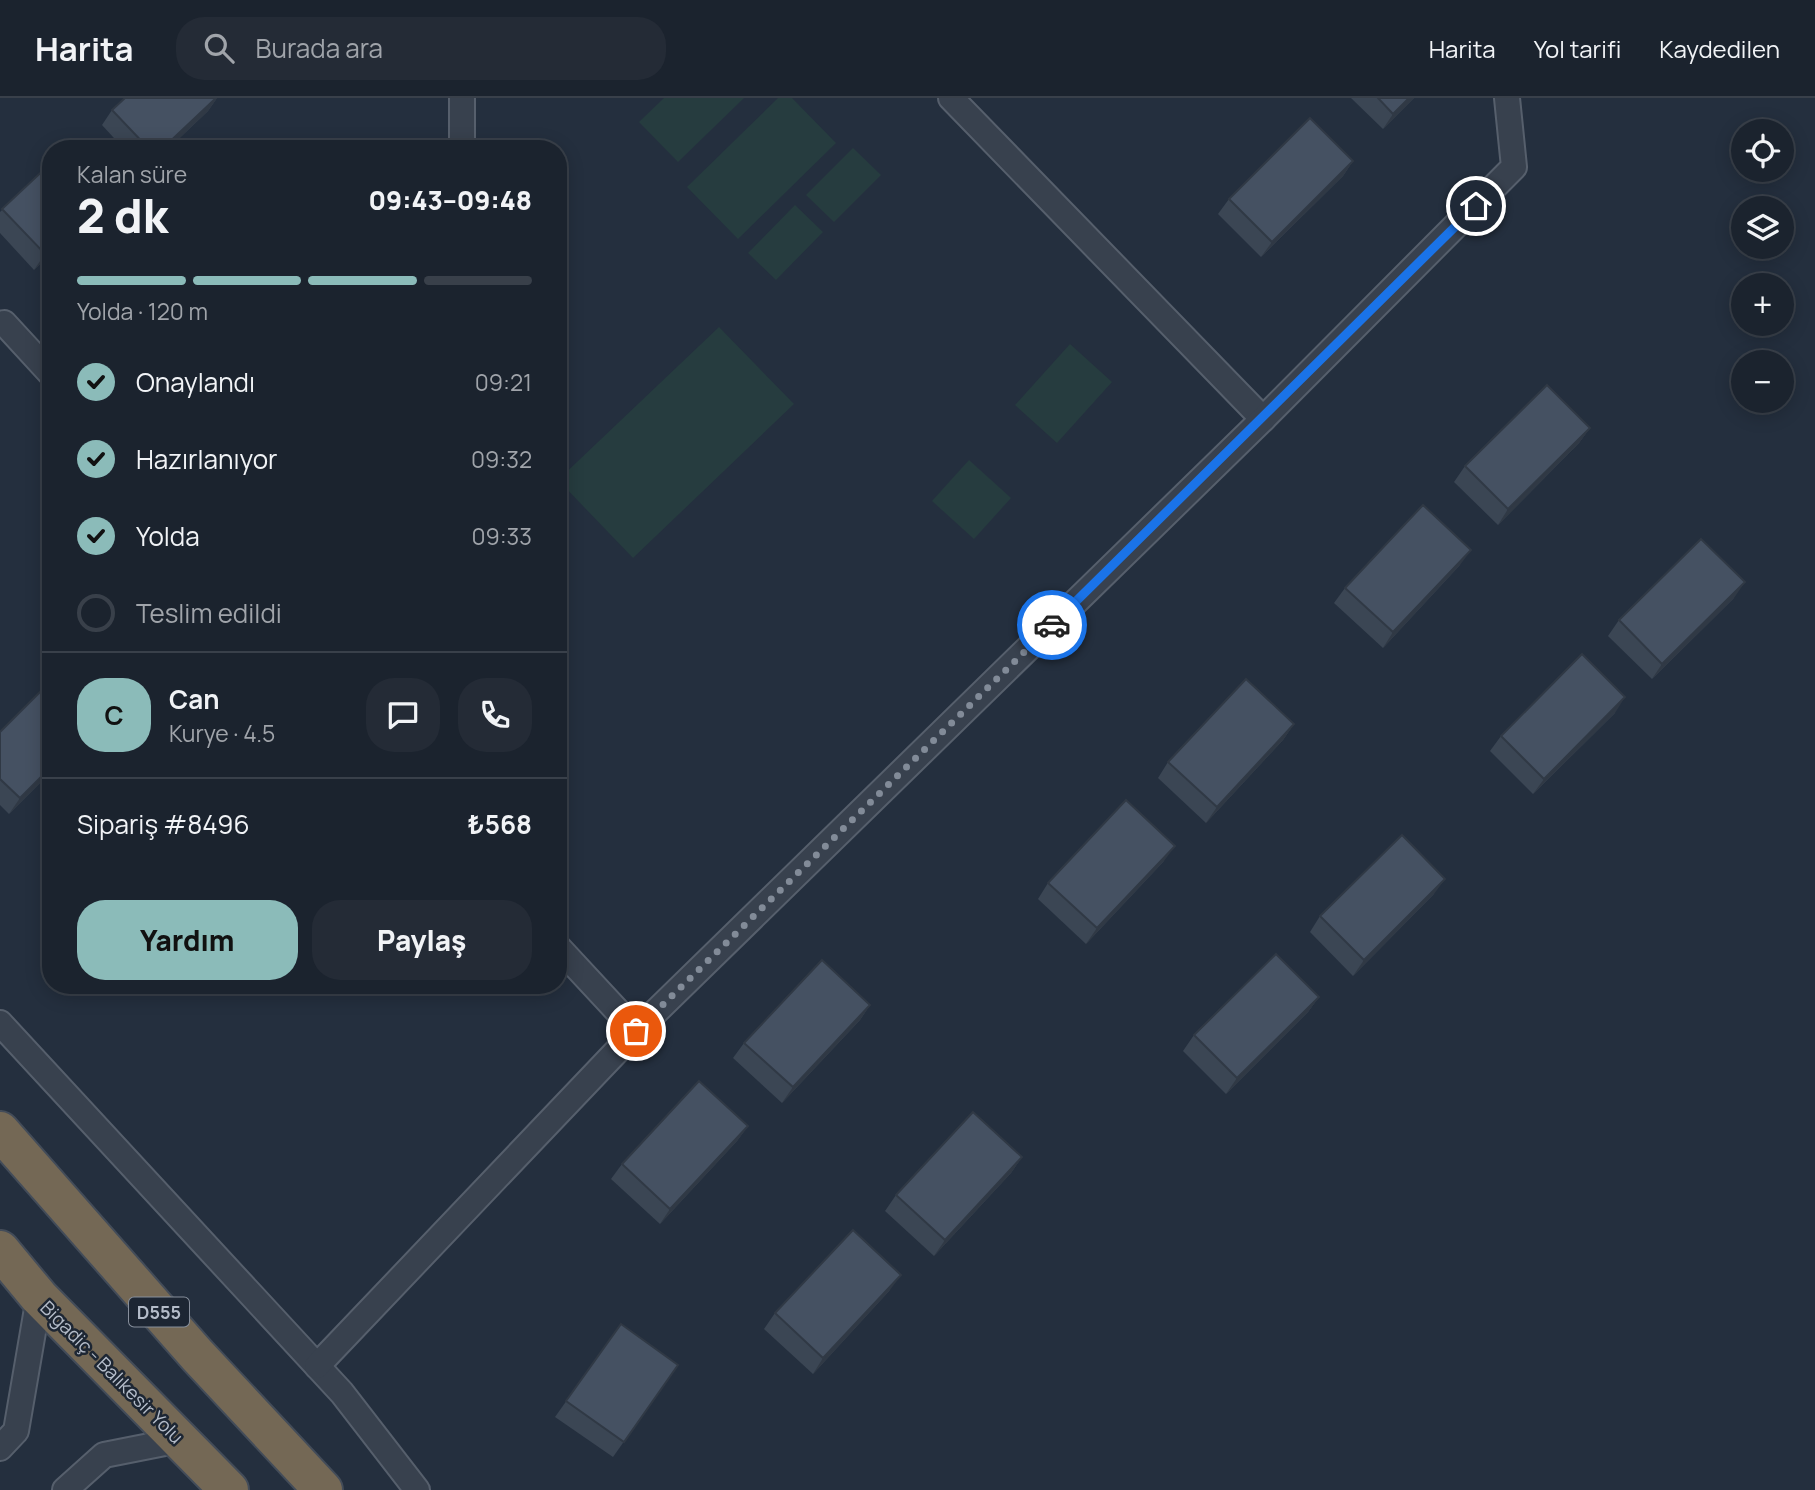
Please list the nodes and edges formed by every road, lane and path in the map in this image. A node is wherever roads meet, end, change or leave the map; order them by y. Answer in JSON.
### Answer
{"nodes":[{"id":1,"x":462,"y":98,"type":"edge"},
{"id":2,"x":951,"y":98,"type":"edge"},
{"id":3,"x":1507,"y":98,"type":"edge"},
{"id":4,"x":462,"y":140,"type":"edge"},
{"id":5,"x":0,"y":324,"type":"edge"},
{"id":6,"x":42,"y":364,"type":"edge"},
{"id":7,"x":1263,"y":419,"type":"junction"},
{"id":8,"x":567,"y":957,"type":"edge"},
{"id":9,"x":0,"y":1023,"type":"edge"},
{"id":10,"x":636,"y":1031,"type":"junction"},
{"id":11,"x":0,"y":1123,"type":"edge"},
{"id":12,"x":0,"y":1130,"type":"edge"},
{"id":13,"x":43,"y":1180,"type":"junction"},
{"id":14,"x":0,"y":1250,"type":"edge"},
{"id":15,"x":0,"y":1257,"type":"edge"},
{"id":16,"x":38,"y":1297,"type":"junction"},
{"id":17,"x":317,"y":1366,"type":"junction"},
{"id":18,"x":180,"y":1440,"type":"junction"},
{"id":19,"x":0,"y":1448,"type":"edge"},
{"id":20,"x":65,"y":1490,"type":"edge"},
{"id":21,"x":229,"y":1490,"type":"edge"},
{"id":22,"x":323,"y":1490,"type":"edge"},
{"id":23,"x":417,"y":1490,"type":"edge"}],
"edges":[{"from":1,"to":4,"type":"street"},
{"from":2,"to":7,"type":"street"},
{"from":3,"to":7,"type":"street"},
{"from":5,"to":6,"type":"street"},
{"from":7,"to":10,"type":"street"},
{"from":8,"to":10,"type":"street"},
{"from":9,"to":17,"type":"street"},
{"from":10,"to":17,"type":"street"},
{"from":11,"to":13,"type":"highway"},
{"from":12,"to":13,"type":"highway","number":"D555"},
{"from":13,"to":22,"type":"highway","number":"D555"},
{"from":14,"to":16,"type":"highway","name":"Bigadiç - Balıkesir Yolu"},
{"from":15,"to":16,"type":"highway"},
{"from":16,"to":18,"type":"highway","name":"Bigadiç - Balıkesir Yolu"},
{"from":16,"to":19,"type":"street"},
{"from":17,"to":23,"type":"street"},
{"from":18,"to":20,"type":"street"},
{"from":18,"to":21,"type":"highway","name":"Bigadiç - Balıkesir Yolu"}]}
